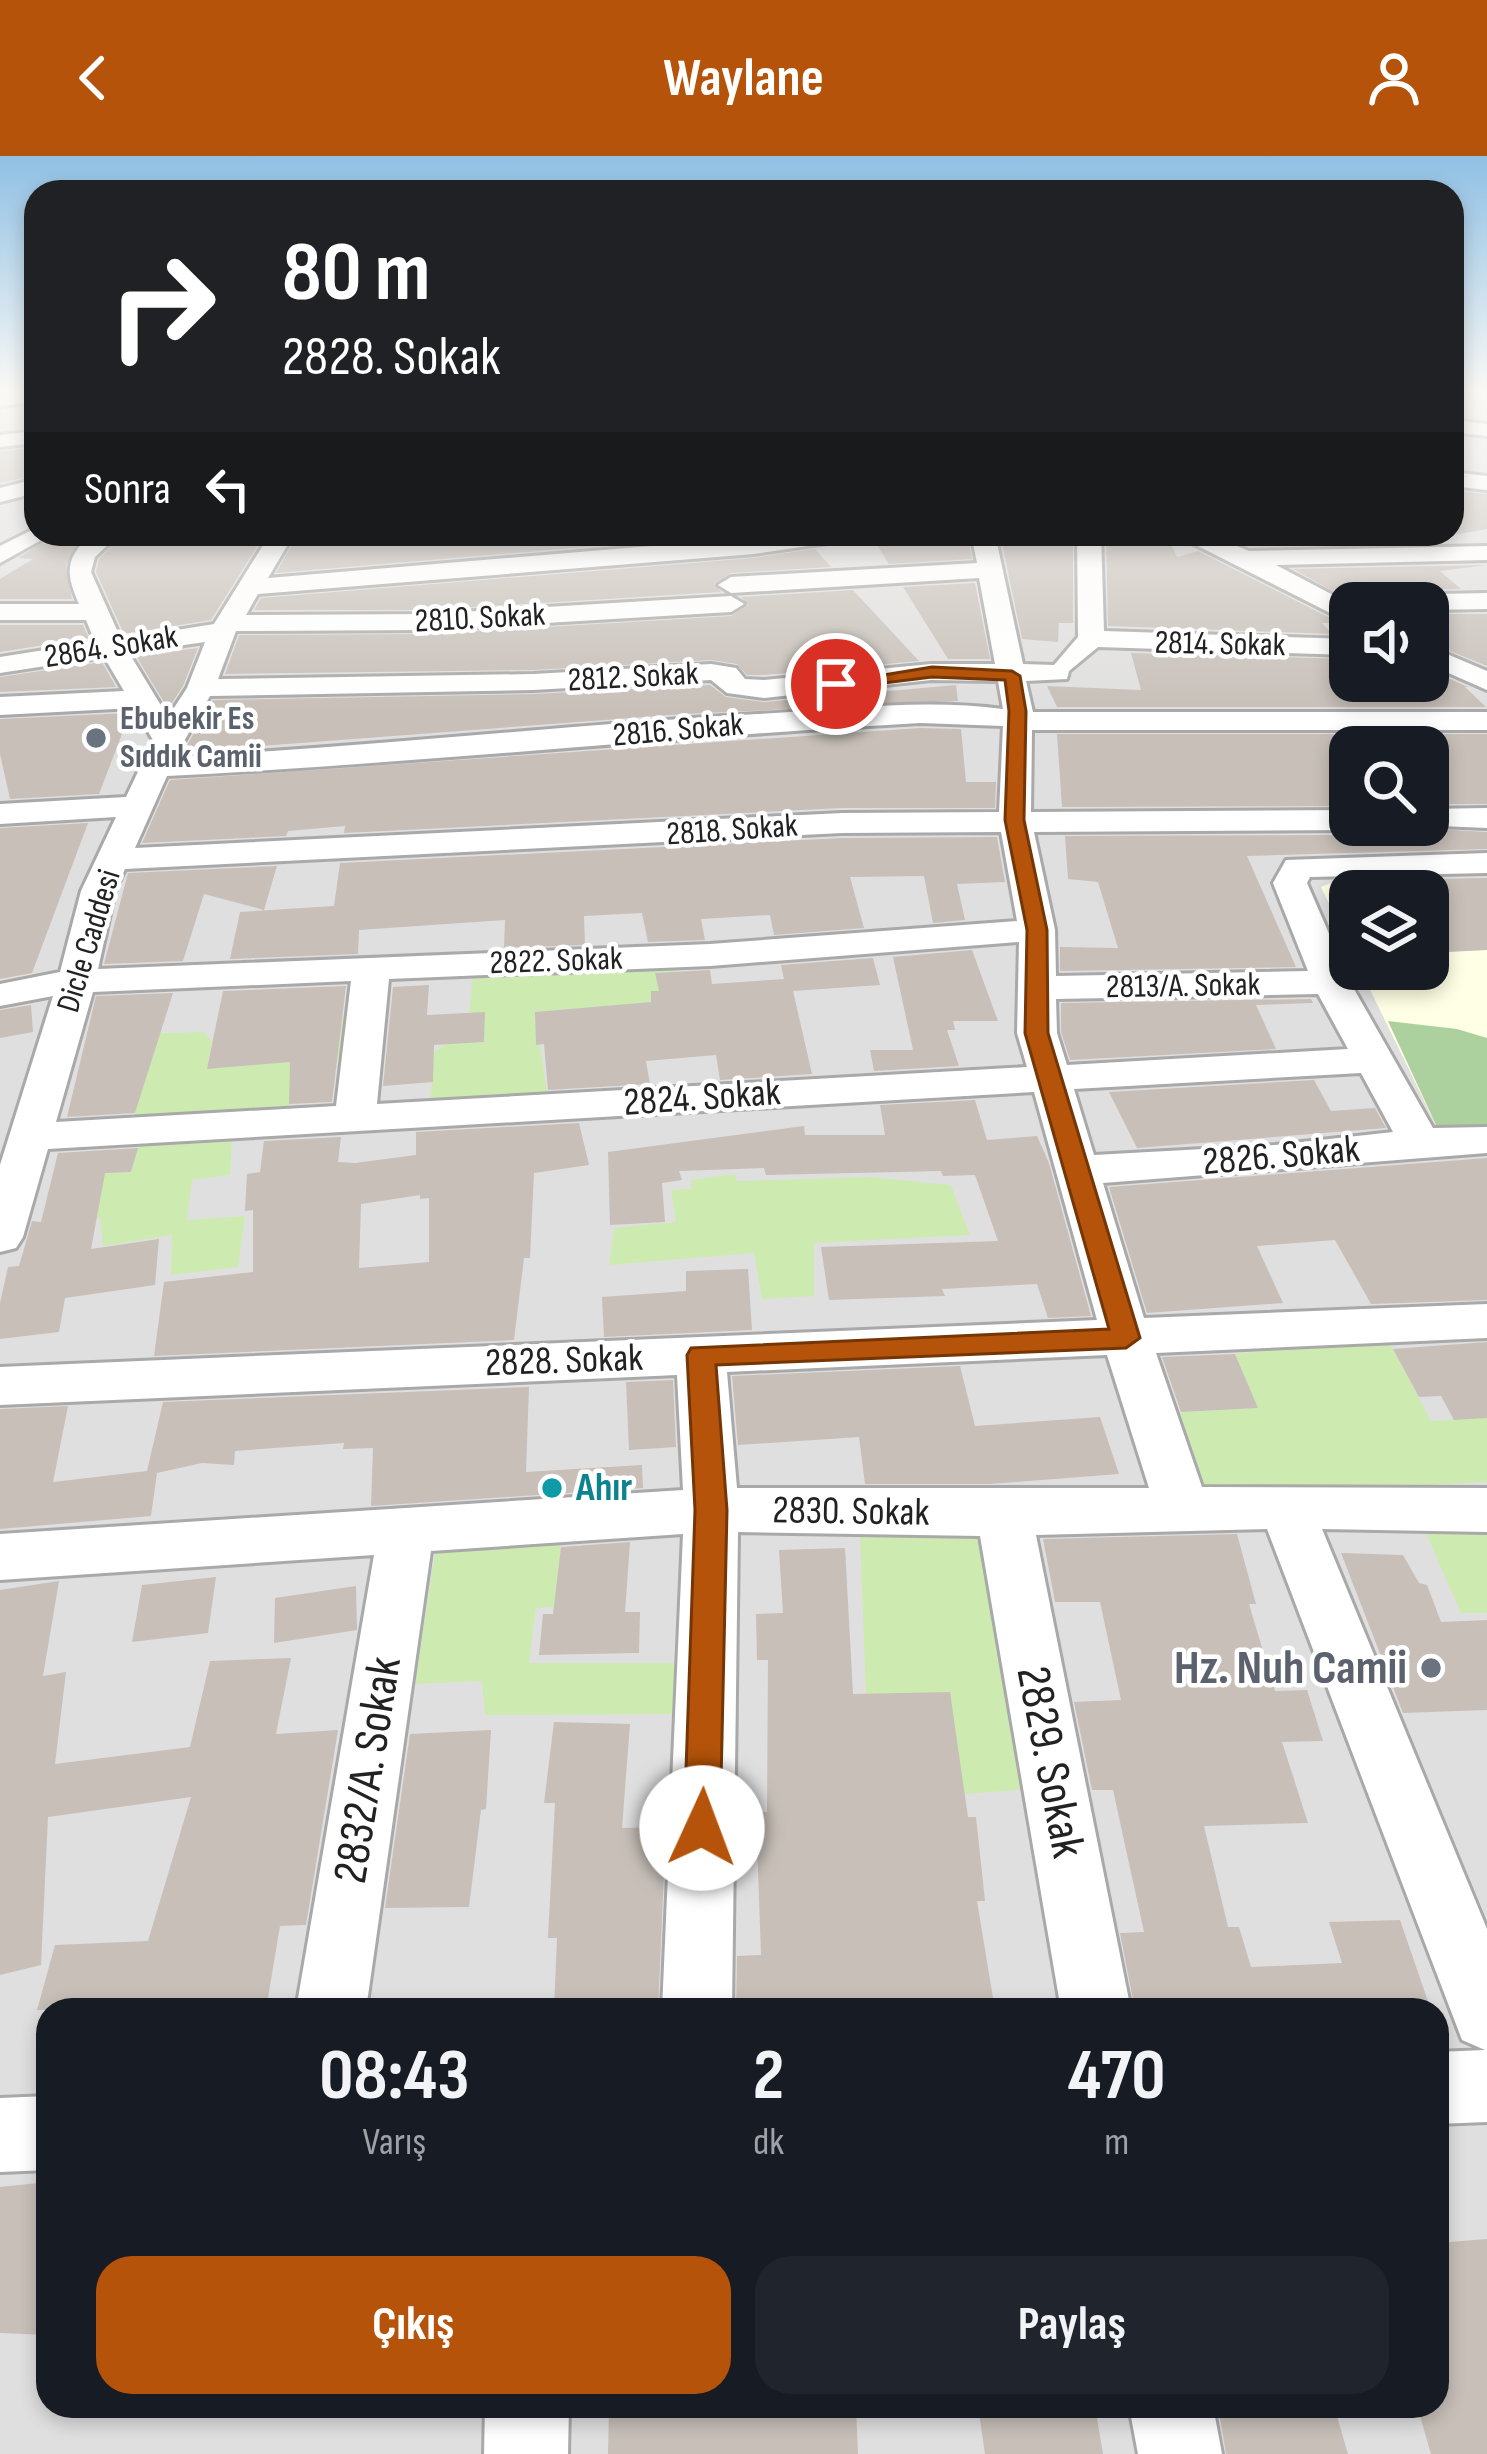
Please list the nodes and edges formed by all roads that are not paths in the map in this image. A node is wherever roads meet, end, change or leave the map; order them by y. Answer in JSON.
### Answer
{"nodes":[{"id":1,"x":93,"y":546,"type":"edge"},
{"id":2,"x":275,"y":546,"type":"edge"},
{"id":3,"x":662,"y":546,"type":"edge"},
{"id":4,"x":706,"y":546,"type":"edge"},
{"id":5,"x":1089,"y":546,"type":"edge"},
{"id":6,"x":1222,"y":546,"type":"edge"},
{"id":7,"x":1302,"y":546,"type":"edge"},
{"id":8,"x":986,"y":552,"type":"edge"},
{"id":9,"x":1487,"y":553,"type":"edge"},
{"id":10,"x":1257,"y":558,"type":"junction"},
{"id":11,"x":251,"y":587,"type":"junction"},
{"id":12,"x":1329,"y":600,"type":"edge"},
{"id":13,"x":1487,"y":601,"type":"edge"},
{"id":14,"x":1449,"y":602,"type":"edge"},
{"id":15,"x":0,"y":612,"type":"edge"},
{"id":16,"x":93,"y":612,"type":"junction"},
{"id":17,"x":226,"y":627,"type":"junction"},
{"id":18,"x":730,"y":627,"type":"junction"},
{"id":19,"x":1090,"y":639,"type":"junction"},
{"id":20,"x":111,"y":646,"type":"junction"},
{"id":21,"x":1329,"y":646,"type":"edge"},
{"id":22,"x":1487,"y":647,"type":"edge"},
{"id":23,"x":1449,"y":650,"type":"edge"},
{"id":24,"x":1449,"y":662,"type":"edge"},
{"id":25,"x":0,"y":665,"type":"edge"},
{"id":26,"x":1487,"y":682,"type":"edge"},
{"id":27,"x":201,"y":688,"type":"junction"},
{"id":28,"x":143,"y":699,"type":"junction"},
{"id":29,"x":1016,"y":701,"type":"junction"},
{"id":30,"x":0,"y":706,"type":"edge"},
{"id":31,"x":1487,"y":721,"type":"edge"},
{"id":32,"x":162,"y":753,"type":"junction"},
{"id":33,"x":136,"y":806,"type":"junction"},
{"id":34,"x":0,"y":814,"type":"edge"},
{"id":35,"x":1487,"y":818,"type":"edge"},
{"id":36,"x":1449,"y":819,"type":"edge"},
{"id":37,"x":1015,"y":820,"type":"junction"},
{"id":38,"x":1329,"y":820,"type":"edge"},
{"id":39,"x":114,"y":859,"type":"junction"},
{"id":40,"x":1487,"y":863,"type":"edge"},
{"id":41,"x":1037,"y":930,"type":"junction"},
{"id":42,"x":370,"y":968,"type":"junction"},
{"id":43,"x":77,"y":973,"type":"junction"},
{"id":44,"x":0,"y":978,"type":"edge"},
{"id":45,"x":1329,"y":980,"type":"edge"},
{"id":46,"x":1329,"y":982,"type":"edge"},
{"id":47,"x":1035,"y":988,"type":"junction"},
{"id":48,"x":1334,"y":990,"type":"edge"},
{"id":49,"x":0,"y":995,"type":"edge"},
{"id":50,"x":1372,"y":1060,"type":"junction"},
{"id":51,"x":1046,"y":1076,"type":"junction"},
{"id":52,"x":355,"y":1120,"type":"junction"},
{"id":53,"x":31,"y":1137,"type":"junction"},
{"id":54,"x":1487,"y":1140,"type":"edge"},
{"id":55,"x":1420,"y":1142,"type":"junction"},
{"id":56,"x":1075,"y":1170,"type":"junction"},
{"id":57,"x":0,"y":1238,"type":"edge"},
{"id":58,"x":1487,"y":1321,"type":"edge"},
{"id":59,"x":1126,"y":1338,"type":"junction"},
{"id":60,"x":701,"y":1355,"type":"junction"},
{"id":61,"x":0,"y":1385,"type":"edge"},
{"id":62,"x":1182,"y":1508,"type":"junction"},
{"id":63,"x":1286,"y":1508,"type":"junction"},
{"id":64,"x":711,"y":1510,"type":"junction"},
{"id":65,"x":1487,"y":1510,"type":"edge"},
{"id":66,"x":1004,"y":1514,"type":"junction"},
{"id":67,"x":406,"y":1530,"type":"junction"},
{"id":68,"x":0,"y":1557,"type":"edge"},
{"id":69,"x":333,"y":1998,"type":"edge"},
{"id":70,"x":697,"y":1998,"type":"edge"},
{"id":71,"x":1094,"y":1998,"type":"edge"},
{"id":72,"x":1487,"y":2015,"type":"edge"},
{"id":73,"x":1487,"y":2086,"type":"edge"},
{"id":74,"x":1449,"y":2088,"type":"edge"},
{"id":75,"x":36,"y":2134,"type":"edge"},
{"id":76,"x":0,"y":2135,"type":"edge"},
{"id":77,"x":527,"y":2418,"type":"edge"},
{"id":78,"x":1173,"y":2418,"type":"edge"},
{"id":79,"x":526,"y":2454,"type":"edge"},
{"id":80,"x":1180,"y":2454,"type":"edge"}],
"edges":[{"from":1,"to":16,"type":"street"},
{"from":2,"to":11,"type":"street","name":"Dicle Caddesi"},
{"from":3,"to":11,"type":"street"},
{"from":4,"to":18,"type":"street"},
{"from":5,"to":19,"type":"street"},
{"from":6,"to":10,"type":"street"},
{"from":7,"to":10,"type":"street"},
{"from":8,"to":18,"type":"street"},
{"from":8,"to":29,"type":"street"},
{"from":9,"to":10,"type":"street"},
{"from":10,"to":12,"type":"street"},
{"from":11,"to":17,"type":"street","name":"Dicle Caddesi"},
{"from":13,"to":14,"type":"street"},
{"from":15,"to":16,"type":"street"},
{"from":16,"to":20,"type":"street"},
{"from":17,"to":18,"type":"street","name":"2810. Sokak"},
{"from":17,"to":20,"type":"street","name":"2864. Sokak"},
{"from":17,"to":27,"type":"street","name":"Dicle Caddesi"},
{"from":18,"to":27,"type":"street","name":"2812. Sokak"},
{"from":18,"to":29,"type":"street","name":"2812. Sokak"},
{"from":19,"to":21,"type":"street","name":"2814. Sokak"},
{"from":19,"to":29,"type":"street","name":"2812. Sokak"},
{"from":20,"to":25,"type":"street","name":"2864. Sokak"},
{"from":20,"to":28,"type":"street"},
{"from":22,"to":23,"type":"street"},
{"from":24,"to":26,"type":"street"},
{"from":27,"to":32,"type":"street","name":"Dicle Caddesi"},
{"from":28,"to":30,"type":"street"},
{"from":28,"to":32,"type":"street"},
{"from":29,"to":31,"type":"street","name":"2816. Sokak"},
{"from":29,"to":32,"type":"street","name":"2816. Sokak"},
{"from":29,"to":37,"type":"street"},
{"from":32,"to":33,"type":"street","name":"Dicle Caddesi"},
{"from":33,"to":34,"type":"street"},
{"from":33,"to":39,"type":"street","name":"Dicle Caddesi"},
{"from":35,"to":36,"type":"street"},
{"from":37,"to":38,"type":"street","name":"2818. Sokak"},
{"from":37,"to":39,"type":"street","name":"2818. Sokak"},
{"from":37,"to":41,"type":"street"},
{"from":39,"to":43,"type":"street","name":"Dicle Caddesi"},
{"from":40,"to":45,"type":"street"},
{"from":41,"to":42,"type":"street","name":"2822. Sokak"},
{"from":41,"to":47,"type":"street"},
{"from":42,"to":43,"type":"street","name":"2822. Sokak"},
{"from":42,"to":52,"type":"street"},
{"from":43,"to":44,"type":"street"},
{"from":43,"to":49,"type":"street"},
{"from":43,"to":53,"type":"street","name":"Dicle Caddesi"},
{"from":46,"to":47,"type":"street","name":"2813/A. Sokak"},
{"from":47,"to":51,"type":"street"},
{"from":48,"to":50,"type":"street"},
{"from":50,"to":51,"type":"street","name":"2824. Sokak"},
{"from":50,"to":55,"type":"street"},
{"from":51,"to":52,"type":"street","name":"2824. Sokak"},
{"from":51,"to":56,"type":"street"},
{"from":52,"to":53,"type":"street","name":"2824. Sokak"},
{"from":53,"to":57,"type":"street","name":"Dicle Caddesi"},
{"from":54,"to":55,"type":"street","name":"2826. Sokak"},
{"from":55,"to":56,"type":"street","name":"2826. Sokak"},
{"from":56,"to":59,"type":"street"},
{"from":58,"to":59,"type":"street","name":"2828. Sokak"},
{"from":59,"to":60,"type":"street","name":"2828. Sokak"},
{"from":59,"to":62,"type":"street"},
{"from":60,"to":61,"type":"street","name":"2828. Sokak"},
{"from":60,"to":64,"type":"street"},
{"from":62,"to":63,"type":"street","name":"2830. Sokak"},
{"from":62,"to":66,"type":"street","name":"2830. Sokak"},
{"from":63,"to":65,"type":"street","name":"2830. Sokak"},
{"from":63,"to":72,"type":"street"},
{"from":64,"to":66,"type":"street","name":"2830. Sokak"},
{"from":64,"to":67,"type":"street","name":"2830. Sokak"},
{"from":64,"to":70,"type":"street"},
{"from":66,"to":71,"type":"street","name":"2829. Sokak"},
{"from":67,"to":68,"type":"street","name":"2830. Sokak"},
{"from":67,"to":69,"type":"street","name":"2832/A. Sokak"},
{"from":73,"to":74,"type":"street"},
{"from":75,"to":76,"type":"street"},
{"from":77,"to":79,"type":"street"},
{"from":78,"to":80,"type":"street"}]}
